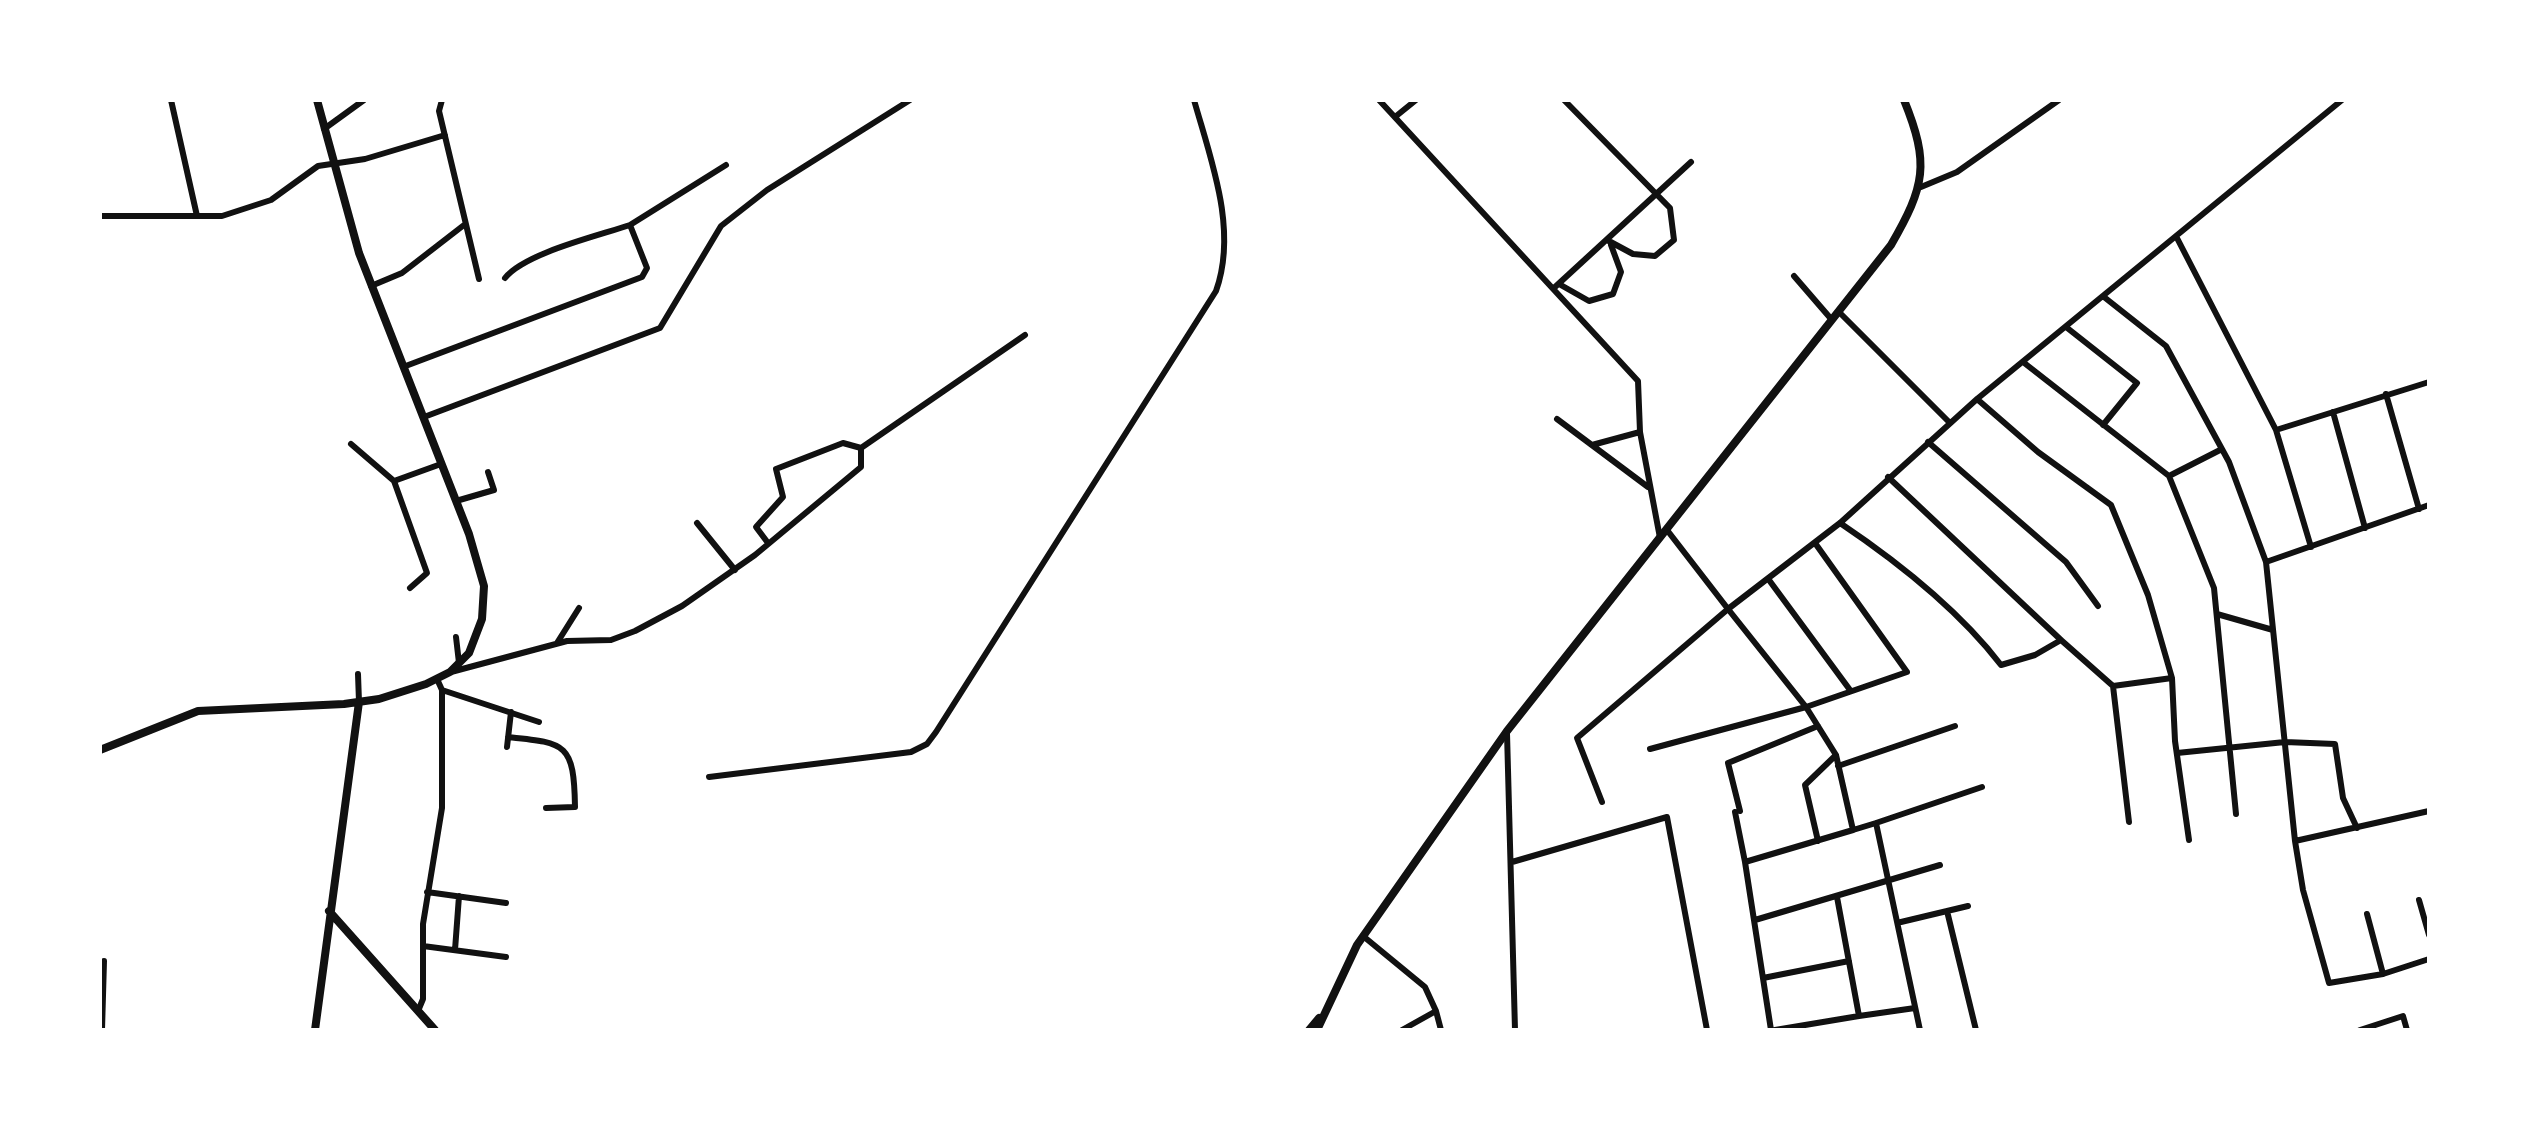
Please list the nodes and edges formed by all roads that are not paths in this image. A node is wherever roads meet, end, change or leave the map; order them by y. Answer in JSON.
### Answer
{"nodes":[{"id":1,"x":171,"y":100,"type":"edge"},
{"id":2,"x":317,"y":100,"type":"edge"},
{"id":3,"x":364,"y":100,"type":"edge"},
{"id":4,"x":442,"y":100,"type":"edge"},
{"id":5,"x":910,"y":100,"type":"edge"},
{"id":6,"x":1194,"y":100,"type":"edge"},
{"id":7,"x":1378,"y":100,"type":"edge"},
{"id":8,"x":1416,"y":100,"type":"edge"},
{"id":9,"x":1564,"y":100,"type":"edge"},
{"id":10,"x":1904,"y":100,"type":"edge"},
{"id":11,"x":2059,"y":100,"type":"edge"},
{"id":12,"x":2342,"y":100,"type":"edge"},
{"id":13,"x":1395,"y":116,"type":"junction"},
{"id":14,"x":323,"y":130,"type":"junction"},
{"id":15,"x":445,"y":134,"type":"junction"},
{"id":16,"x":1690,"y":162,"type":"dead end"},
{"id":17,"x":333,"y":163,"type":"junction"},
{"id":18,"x":726,"y":165,"type":"dead end"},
{"id":19,"x":1921,"y":187,"type":"junction"},
{"id":20,"x":1655,"y":196,"type":"junction"},
{"id":21,"x":100,"y":216,"type":"edge"},
{"id":22,"x":197,"y":216,"type":"junction"},
{"id":23,"x":464,"y":224,"type":"junction"},
{"id":24,"x":630,"y":225,"type":"junction"},
{"id":25,"x":2177,"y":238,"type":"junction"},
{"id":26,"x":1607,"y":240,"type":"junction"},
{"id":27,"x":1794,"y":276,"type":"dead end"},
{"id":28,"x":505,"y":278,"type":"dead end"},
{"id":29,"x":479,"y":279,"type":"dead end"},
{"id":30,"x":371,"y":286,"type":"junction"},
{"id":31,"x":1557,"y":286,"type":"junction"},
{"id":32,"x":2104,"y":297,"type":"junction"},
{"id":33,"x":1836,"y":316,"type":"junction"},
{"id":34,"x":2066,"y":327,"type":"junction"},
{"id":35,"x":1024,"y":334,"type":"dead end"},
{"id":36,"x":2023,"y":362,"type":"junction"},
{"id":37,"x":403,"y":367,"type":"junction"},
{"id":38,"x":2429,"y":382,"type":"edge"},
{"id":39,"x":2386,"y":394,"type":"junction"},
{"id":40,"x":1977,"y":398,"type":"junction"},
{"id":41,"x":2334,"y":412,"type":"junction"},
{"id":42,"x":424,"y":417,"type":"junction"},
{"id":43,"x":1557,"y":419,"type":"dead end"},
{"id":44,"x":1949,"y":422,"type":"junction"},
{"id":45,"x":2104,"y":424,"type":"junction"},
{"id":46,"x":2276,"y":430,"type":"junction"},
{"id":47,"x":1640,"y":432,"type":"junction"},
{"id":48,"x":1928,"y":442,"type":"junction"},
{"id":49,"x":351,"y":444,"type":"dead end"},
{"id":50,"x":1591,"y":445,"type":"junction"},
{"id":51,"x":861,"y":448,"type":"junction"},
{"id":52,"x":2222,"y":449,"type":"junction"},
{"id":53,"x":441,"y":464,"type":"junction"},
{"id":54,"x":488,"y":472,"type":"dead end"},
{"id":55,"x":2169,"y":476,"type":"junction"},
{"id":56,"x":1888,"y":477,"type":"junction"},
{"id":57,"x":394,"y":481,"type":"junction"},
{"id":58,"x":1649,"y":488,"type":"junction"},
{"id":59,"x":456,"y":501,"type":"junction"},
{"id":60,"x":2429,"y":506,"type":"edge"},
{"id":61,"x":2419,"y":509,"type":"junction"},
{"id":62,"x":697,"y":523,"type":"dead end"},
{"id":63,"x":1840,"y":523,"type":"junction"},
{"id":64,"x":2365,"y":528,"type":"junction"},
{"id":65,"x":1667,"y":530,"type":"junction"},
{"id":66,"x":1660,"y":538,"type":"junction"},
{"id":67,"x":768,"y":542,"type":"junction"},
{"id":68,"x":1814,"y":543,"type":"junction"},
{"id":69,"x":2311,"y":546,"type":"junction"},
{"id":70,"x":2266,"y":562,"type":"junction"},
{"id":71,"x":735,"y":570,"type":"junction"},
{"id":72,"x":1769,"y":580,"type":"junction"},
{"id":73,"x":410,"y":588,"type":"dead end"},
{"id":74,"x":2098,"y":606,"type":"dead end"},
{"id":75,"x":580,"y":608,"type":"dead end"},
{"id":76,"x":1728,"y":609,"type":"junction"},
{"id":77,"x":2217,"y":614,"type":"junction"},
{"id":78,"x":2274,"y":630,"type":"junction"},
{"id":79,"x":456,"y":637,"type":"dead end"},
{"id":80,"x":2061,"y":640,"type":"junction"},
{"id":81,"x":557,"y":644,"type":"junction"},
{"id":82,"x":459,"y":663,"type":"junction"},
{"id":83,"x":450,"y":672,"type":"junction"},
{"id":84,"x":358,"y":674,"type":"dead end"},
{"id":85,"x":2172,"y":678,"type":"junction"},
{"id":86,"x":436,"y":679,"type":"junction"},
{"id":87,"x":2113,"y":686,"type":"junction"},
{"id":88,"x":442,"y":690,"type":"junction"},
{"id":89,"x":1850,"y":690,"type":"junction"},
{"id":90,"x":359,"y":702,"type":"junction"},
{"id":91,"x":1806,"y":708,"type":"junction"},
{"id":92,"x":512,"y":712,"type":"junction"},
{"id":93,"x":538,"y":722,"type":"dead end"},
{"id":94,"x":1818,"y":726,"type":"junction"},
{"id":95,"x":1955,"y":726,"type":"dead end"},
{"id":96,"x":1508,"y":731,"type":"junction"},
{"id":97,"x":508,"y":737,"type":"junction"},
{"id":98,"x":2285,"y":742,"type":"junction"},
{"id":99,"x":507,"y":747,"type":"dead end"},
{"id":100,"x":2228,"y":747,"type":"junction"},
{"id":101,"x":1650,"y":748,"type":"dead end"},
{"id":102,"x":100,"y":750,"type":"edge"},
{"id":103,"x":2177,"y":753,"type":"junction"},
{"id":104,"x":1836,"y":755,"type":"junction"},
{"id":105,"x":1838,"y":766,"type":"junction"},
{"id":106,"x":709,"y":777,"type":"dead end"},
{"id":107,"x":1982,"y":786,"type":"dead end"},
{"id":108,"x":1602,"y":802,"type":"dead end"},
{"id":109,"x":546,"y":808,"type":"dead end"},
{"id":110,"x":2429,"y":811,"type":"edge"},
{"id":111,"x":2236,"y":814,"type":"dead end"},
{"id":112,"x":2130,"y":822,"type":"dead end"},
{"id":113,"x":1876,"y":824,"type":"junction"},
{"id":114,"x":2356,"y":828,"type":"junction"},
{"id":115,"x":1853,"y":830,"type":"junction"},
{"id":116,"x":2189,"y":840,"type":"dead end"},
{"id":117,"x":1818,"y":841,"type":"junction"},
{"id":118,"x":2295,"y":841,"type":"junction"},
{"id":119,"x":1512,"y":862,"type":"junction"},
{"id":120,"x":1745,"y":862,"type":"junction"},
{"id":121,"x":1940,"y":865,"type":"dead end"},
{"id":122,"x":1891,"y":880,"type":"junction"},
{"id":123,"x":427,"y":892,"type":"junction"},
{"id":124,"x":459,"y":896,"type":"junction"},
{"id":125,"x":1837,"y":897,"type":"junction"},
{"id":126,"x":2419,"y":900,"type":"dead end"},
{"id":127,"x":506,"y":903,"type":"dead end"},
{"id":128,"x":1968,"y":906,"type":"dead end"},
{"id":129,"x":329,"y":911,"type":"junction"},
{"id":130,"x":1946,"y":911,"type":"junction"},
{"id":131,"x":2367,"y":914,"type":"dead end"},
{"id":132,"x":1754,"y":920,"type":"junction"},
{"id":133,"x":1901,"y":922,"type":"junction"},
{"id":134,"x":2429,"y":935,"type":"edge"},
{"id":135,"x":1363,"y":936,"type":"junction"},
{"id":136,"x":423,"y":946,"type":"junction"},
{"id":137,"x":454,"y":950,"type":"junction"},
{"id":138,"x":506,"y":957,"type":"dead end"},
{"id":139,"x":2429,"y":959,"type":"edge"},
{"id":140,"x":1848,"y":960,"type":"junction"},
{"id":141,"x":104,"y":961,"type":"dead end"},
{"id":142,"x":2383,"y":974,"type":"junction"},
{"id":143,"x":1763,"y":978,"type":"junction"},
{"id":144,"x":1916,"y":1008,"type":"junction"},
{"id":145,"x":418,"y":1011,"type":"junction"},
{"id":146,"x":1436,"y":1011,"type":"junction"},
{"id":147,"x":1322,"y":1014,"type":"junction"},
{"id":148,"x":1860,"y":1016,"type":"junction"},
{"id":149,"x":2364,"y":1029,"type":"edge"},
{"id":150,"x":102,"y":1030,"type":"edge"},
{"id":151,"x":315,"y":1030,"type":"edge"},
{"id":152,"x":435,"y":1030,"type":"edge"},
{"id":153,"x":1309,"y":1030,"type":"edge"},
{"id":154,"x":1317,"y":1030,"type":"edge"},
{"id":155,"x":1402,"y":1030,"type":"edge"},
{"id":156,"x":1440,"y":1030,"type":"edge"},
{"id":157,"x":1515,"y":1030,"type":"edge"},
{"id":158,"x":1707,"y":1030,"type":"edge"},
{"id":159,"x":1773,"y":1030,"type":"edge"},
{"id":160,"x":1920,"y":1030,"type":"edge"},
{"id":161,"x":1976,"y":1030,"type":"edge"},
{"id":162,"x":2407,"y":1030,"type":"edge"}],
"edges":[{"from":1,"to":22,"type":"street"},
{"from":2,"to":14,"type":"street"},
{"from":3,"to":14,"type":"street"},
{"from":4,"to":15,"type":"street"},
{"from":5,"to":42,"type":"street"},
{"from":6,"to":106,"type":"street"},
{"from":7,"to":13,"type":"street"},
{"from":8,"to":13,"type":"street"},
{"from":9,"to":20,"type":"street"},
{"from":10,"to":19,"type":"street"},
{"from":11,"to":19,"type":"street"},
{"from":12,"to":25,"type":"street"},
{"from":13,"to":31,"type":"street"},
{"from":14,"to":17,"type":"street"},
{"from":15,"to":17,"type":"street"},
{"from":15,"to":23,"type":"street"},
{"from":16,"to":20,"type":"street"},
{"from":17,"to":22,"type":"street"},
{"from":17,"to":30,"type":"street"},
{"from":18,"to":24,"type":"street"},
{"from":19,"to":33,"type":"street"},
{"from":20,"to":26,"type":"street"},
{"from":20,"to":26,"type":"street"},
{"from":21,"to":22,"type":"street"},
{"from":23,"to":29,"type":"street"},
{"from":23,"to":30,"type":"street"},
{"from":24,"to":28,"type":"street"},
{"from":24,"to":37,"type":"street"},
{"from":25,"to":32,"type":"street"},
{"from":25,"to":46,"type":"street"},
{"from":26,"to":31,"type":"street"},
{"from":26,"to":31,"type":"street"},
{"from":27,"to":33,"type":"street"},
{"from":30,"to":37,"type":"street"},
{"from":31,"to":47,"type":"street"},
{"from":32,"to":34,"type":"street"},
{"from":32,"to":52,"type":"street"},
{"from":33,"to":44,"type":"street"},
{"from":33,"to":65,"type":"street"},
{"from":34,"to":36,"type":"street"},
{"from":34,"to":45,"type":"street"},
{"from":35,"to":51,"type":"street"},
{"from":36,"to":40,"type":"street"},
{"from":36,"to":45,"type":"street"},
{"from":37,"to":42,"type":"street"},
{"from":38,"to":39,"type":"street"},
{"from":39,"to":41,"type":"street"},
{"from":39,"to":61,"type":"street"},
{"from":40,"to":44,"type":"street"},
{"from":40,"to":85,"type":"street"},
{"from":41,"to":46,"type":"street"},
{"from":41,"to":64,"type":"street"},
{"from":42,"to":53,"type":"street"},
{"from":43,"to":50,"type":"street"},
{"from":44,"to":48,"type":"street"},
{"from":45,"to":55,"type":"street"},
{"from":46,"to":69,"type":"street"},
{"from":47,"to":50,"type":"street"},
{"from":47,"to":58,"type":"street"},
{"from":48,"to":56,"type":"street"},
{"from":48,"to":74,"type":"street"},
{"from":49,"to":57,"type":"street"},
{"from":50,"to":58,"type":"street"},
{"from":51,"to":67,"type":"street"},
{"from":51,"to":67,"type":"street"},
{"from":52,"to":55,"type":"street"},
{"from":52,"to":70,"type":"street"},
{"from":53,"to":57,"type":"street"},
{"from":53,"to":59,"type":"street"},
{"from":54,"to":59,"type":"street"},
{"from":55,"to":77,"type":"street"},
{"from":56,"to":63,"type":"street"},
{"from":56,"to":80,"type":"street"},
{"from":57,"to":73,"type":"street"},
{"from":58,"to":66,"type":"street"},
{"from":59,"to":82,"type":"street"},
{"from":60,"to":61,"type":"street"},
{"from":61,"to":64,"type":"street"},
{"from":62,"to":71,"type":"street"},
{"from":63,"to":68,"type":"street"},
{"from":63,"to":80,"type":"street"},
{"from":64,"to":69,"type":"street"},
{"from":65,"to":66,"type":"street"},
{"from":65,"to":76,"type":"street"},
{"from":66,"to":96,"type":"street"},
{"from":67,"to":71,"type":"street"},
{"from":68,"to":72,"type":"street"},
{"from":68,"to":89,"type":"street"},
{"from":69,"to":70,"type":"street"},
{"from":70,"to":78,"type":"street"},
{"from":71,"to":81,"type":"street"},
{"from":72,"to":76,"type":"street"},
{"from":72,"to":89,"type":"street"},
{"from":75,"to":81,"type":"street"},
{"from":76,"to":91,"type":"street"},
{"from":76,"to":108,"type":"street"},
{"from":77,"to":78,"type":"street"},
{"from":77,"to":100,"type":"street"},
{"from":78,"to":98,"type":"street"},
{"from":79,"to":82,"type":"street"},
{"from":80,"to":87,"type":"street"},
{"from":81,"to":83,"type":"street"},
{"from":82,"to":83,"type":"street"},
{"from":83,"to":86,"type":"street"},
{"from":84,"to":90,"type":"street"},
{"from":85,"to":87,"type":"street"},
{"from":85,"to":103,"type":"street"},
{"from":86,"to":88,"type":"street"},
{"from":86,"to":90,"type":"street"},
{"from":87,"to":112,"type":"street"},
{"from":88,"to":92,"type":"street"},
{"from":88,"to":123,"type":"street"},
{"from":89,"to":91,"type":"street"},
{"from":90,"to":102,"type":"street"},
{"from":90,"to":129,"type":"street"},
{"from":91,"to":94,"type":"street"},
{"from":91,"to":101,"type":"street"},
{"from":92,"to":93,"type":"street"},
{"from":92,"to":97,"type":"street"},
{"from":94,"to":104,"type":"street"},
{"from":94,"to":120,"type":"street"},
{"from":95,"to":105,"type":"street"},
{"from":96,"to":119,"type":"street"},
{"from":96,"to":135,"type":"street"},
{"from":97,"to":99,"type":"street"},
{"from":97,"to":109,"type":"street"},
{"from":98,"to":100,"type":"street"},
{"from":98,"to":114,"type":"street"},
{"from":98,"to":118,"type":"street"},
{"from":100,"to":103,"type":"street"},
{"from":100,"to":111,"type":"street"},
{"from":103,"to":116,"type":"street"},
{"from":104,"to":105,"type":"street"},
{"from":104,"to":117,"type":"street"},
{"from":105,"to":115,"type":"street"},
{"from":107,"to":113,"type":"street"},
{"from":110,"to":114,"type":"street"},
{"from":113,"to":115,"type":"street"},
{"from":113,"to":122,"type":"street"},
{"from":114,"to":118,"type":"street"},
{"from":115,"to":117,"type":"street"},
{"from":117,"to":120,"type":"street"},
{"from":118,"to":142,"type":"street"},
{"from":119,"to":157,"type":"street"},
{"from":119,"to":158,"type":"street"},
{"from":120,"to":132,"type":"street"},
{"from":121,"to":122,"type":"street"},
{"from":122,"to":125,"type":"street"},
{"from":122,"to":133,"type":"street"},
{"from":123,"to":124,"type":"street"},
{"from":123,"to":136,"type":"street"},
{"from":124,"to":127,"type":"street"},
{"from":124,"to":137,"type":"street"},
{"from":125,"to":132,"type":"street"},
{"from":125,"to":140,"type":"street"},
{"from":126,"to":134,"type":"street"},
{"from":128,"to":130,"type":"street"},
{"from":129,"to":145,"type":"street"},
{"from":129,"to":151,"type":"street"},
{"from":130,"to":133,"type":"street"},
{"from":130,"to":161,"type":"street"},
{"from":131,"to":142,"type":"street"},
{"from":132,"to":143,"type":"street"},
{"from":133,"to":144,"type":"street"},
{"from":135,"to":146,"type":"street"},
{"from":135,"to":147,"type":"street"},
{"from":136,"to":137,"type":"street"},
{"from":136,"to":145,"type":"street"},
{"from":137,"to":138,"type":"street"},
{"from":139,"to":142,"type":"street"},
{"from":140,"to":143,"type":"street"},
{"from":140,"to":148,"type":"street"},
{"from":141,"to":150,"type":"street"},
{"from":143,"to":159,"type":"street"},
{"from":144,"to":148,"type":"street"},
{"from":144,"to":160,"type":"street"},
{"from":145,"to":152,"type":"street"},
{"from":146,"to":155,"type":"street"},
{"from":146,"to":156,"type":"street"},
{"from":147,"to":153,"type":"street"},
{"from":147,"to":154,"type":"street"},
{"from":148,"to":159,"type":"street"},
{"from":149,"to":162,"type":"street"}]}
